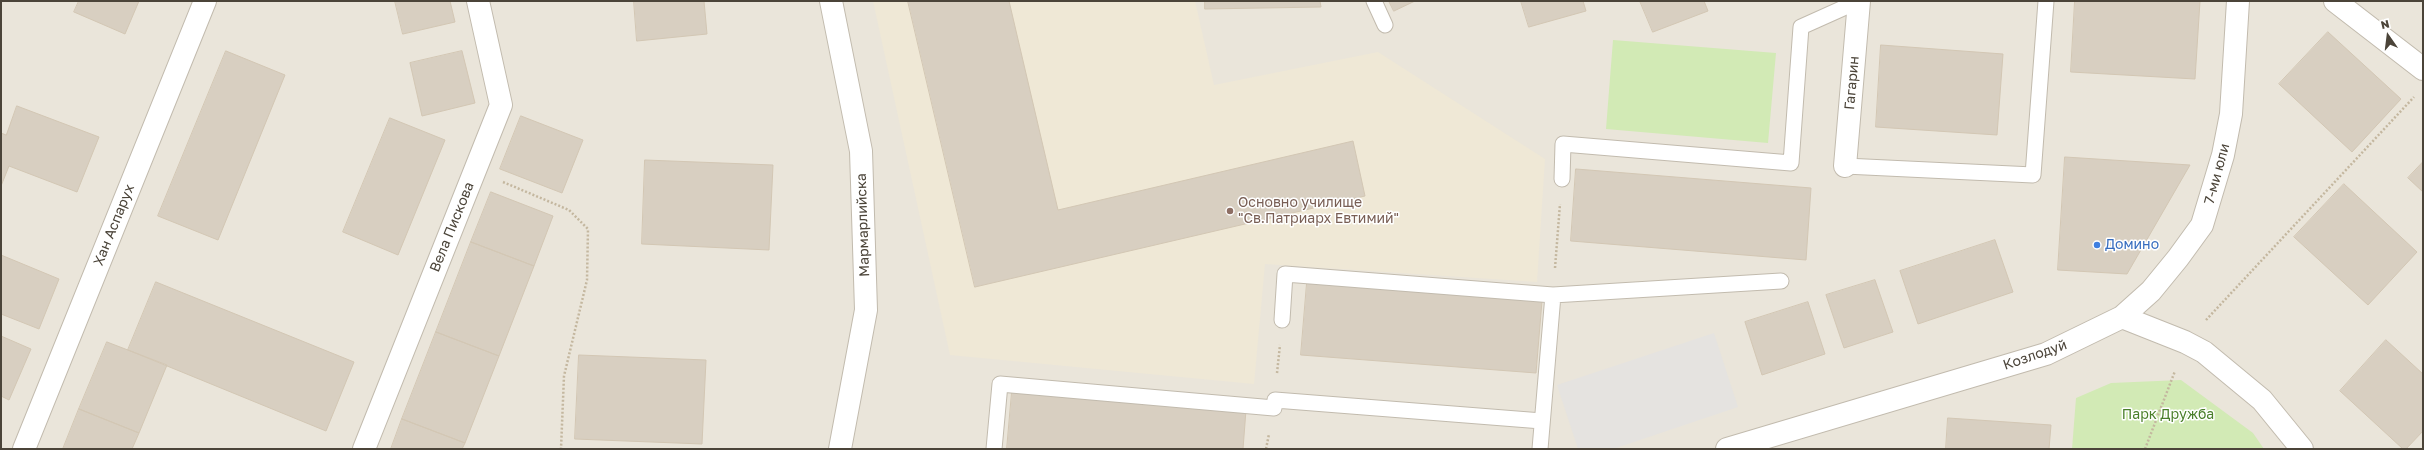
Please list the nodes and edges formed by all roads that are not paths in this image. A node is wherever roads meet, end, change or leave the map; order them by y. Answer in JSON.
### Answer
{"nodes":[{"id":1,"x":205,"y":1,"type":"edge"},
{"id":2,"x":478,"y":1,"type":"edge"},
{"id":3,"x":831,"y":1,"type":"edge"},
{"id":4,"x":1374,"y":1,"type":"edge"},
{"id":5,"x":1859,"y":1,"type":"edge"},
{"id":6,"x":2046,"y":1,"type":"edge"},
{"id":7,"x":2238,"y":1,"type":"edge"},
{"id":8,"x":2334,"y":1,"type":"edge"},
{"id":9,"x":1386,"y":25,"type":"dead end"},
{"id":10,"x":2423,"y":69,"type":"edge"},
{"id":11,"x":1845,"y":166,"type":"joint"},
{"id":12,"x":1562,"y":179,"type":"road end"},
{"id":13,"x":1781,"y":281,"type":"dead end"},
{"id":14,"x":1553,"y":295,"type":"junction"},
{"id":15,"x":2122,"y":317,"type":"junction"},
{"id":16,"x":1282,"y":320,"type":"road end"},
{"id":17,"x":1542,"y":421,"type":"junction"},
{"id":18,"x":24,"y":449,"type":"edge"},
{"id":19,"x":364,"y":449,"type":"edge"},
{"id":20,"x":840,"y":449,"type":"edge"},
{"id":21,"x":994,"y":449,"type":"edge"},
{"id":22,"x":1540,"y":449,"type":"edge"},
{"id":23,"x":1727,"y":449,"type":"edge"},
{"id":24,"x":2302,"y":449,"type":"edge"}],
"edges":[{"from":1,"to":18,"type":"street","name":"Хан Аспарух"},
{"from":2,"to":19,"type":"street","name":"Вела Пискова"},
{"from":3,"to":20,"type":"street","name":"Мармарлийска"},
{"from":4,"to":9,"type":"lane"},
{"from":5,"to":11,"type":"street","name":"Гагарин"},
{"from":5,"to":12,"type":"lane"},
{"from":6,"to":11,"type":"lane"},
{"from":7,"to":15,"type":"street","name":"7-ми юли"},
{"from":8,"to":10,"type":"street"},
{"from":13,"to":14,"type":"lane"},
{"from":14,"to":16,"type":"lane"},
{"from":14,"to":17,"type":"lane"},
{"from":15,"to":23,"type":"street","name":"Козлодуй"},
{"from":15,"to":24,"type":"street"},
{"from":17,"to":21,"type":"lane"},
{"from":17,"to":22,"type":"lane"}]}
